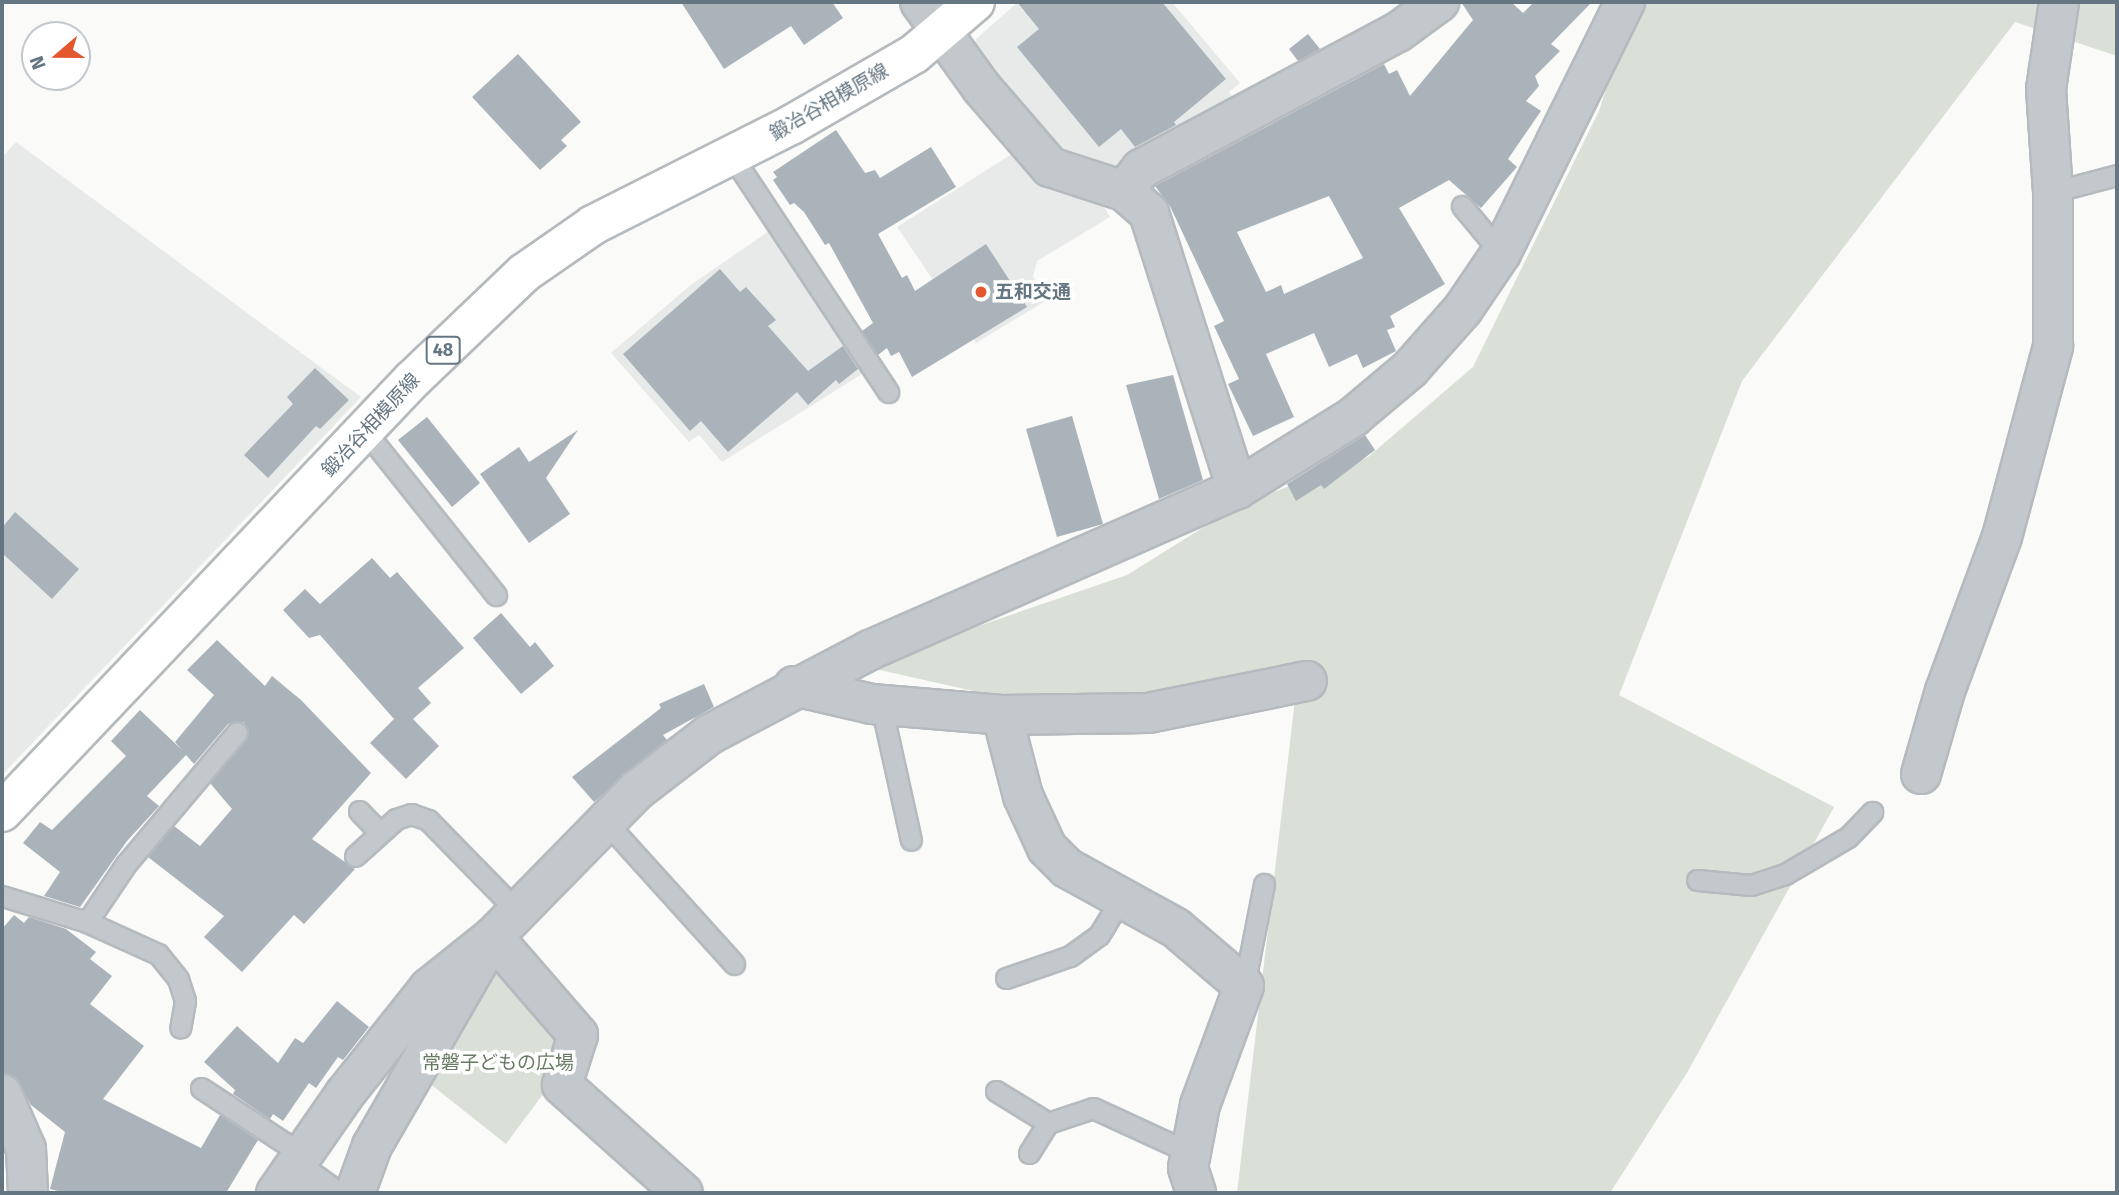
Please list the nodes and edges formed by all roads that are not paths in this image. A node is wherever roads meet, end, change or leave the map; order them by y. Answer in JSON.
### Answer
{"nodes":[{"id":1,"x":920,"y":2,"type":"edge"},
{"id":2,"x":975,"y":2,"type":"edge"},
{"id":3,"x":1439,"y":2,"type":"edge"},
{"id":4,"x":1625,"y":2,"type":"edge"},
{"id":5,"x":2059,"y":2,"type":"edge"},
{"id":6,"x":942,"y":32,"type":"junction"},
{"id":7,"x":732,"y":156,"type":"junction"},
{"id":8,"x":2117,"y":175,"type":"edge"},
{"id":9,"x":1124,"y":191,"type":"junction"},
{"id":10,"x":2053,"y":192,"type":"junction"},
{"id":11,"x":1462,"y":206,"type":"dead end"},
{"id":12,"x":1501,"y":253,"type":"junction"},
{"id":13,"x":888,"y":392,"type":"dead end"},
{"id":14,"x":365,"y":431,"type":"junction"},
{"id":15,"x":1237,"y":489,"type":"junction"},
{"id":16,"x":496,"y":595,"type":"dead end"},
{"id":17,"x":1307,"y":681,"type":"dead end"},
{"id":18,"x":794,"y":686,"type":"junction"},
{"id":19,"x":881,"y":705,"type":"junction"},
{"id":20,"x":1002,"y":715,"type":"junction"},
{"id":21,"x":237,"y":732,"type":"dead end"},
{"id":22,"x":1921,"y":774,"type":"dead end"},
{"id":23,"x":359,"y":811,"type":"dead end"},
{"id":24,"x":2,"y":812,"type":"edge"},
{"id":25,"x":1872,"y":812,"type":"dead end"},
{"id":26,"x":604,"y":820,"type":"junction"},
{"id":27,"x":380,"y":833,"type":"junction"},
{"id":28,"x":911,"y":840,"type":"dead end"},
{"id":29,"x":355,"y":856,"type":"dead end"},
{"id":30,"x":1697,"y":880,"type":"dead end"},
{"id":31,"x":1264,"y":884,"type":"dead end"},
{"id":32,"x":2,"y":896,"type":"edge"},
{"id":33,"x":1122,"y":897,"type":"junction"},
{"id":34,"x":87,"y":922,"type":"junction"},
{"id":35,"x":505,"y":924,"type":"junction"},
{"id":36,"x":734,"y":964,"type":"dead end"},
{"id":37,"x":1006,"y":978,"type":"dead end"},
{"id":38,"x":1244,"y":986,"type":"junction"},
{"id":39,"x":180,"y":1028,"type":"dead end"},
{"id":40,"x":201,"y":1088,"type":"dead end"},
{"id":41,"x":996,"y":1091,"type":"dead end"},
{"id":42,"x":2,"y":1094,"type":"edge"},
{"id":43,"x":1048,"y":1123,"type":"junction"},
{"id":44,"x":1029,"y":1153,"type":"dead end"},
{"id":45,"x":1191,"y":1153,"type":"junction"},
{"id":46,"x":290,"y":1173,"type":"edge"},
{"id":47,"x":28,"y":1193,"type":"edge"},
{"id":48,"x":324,"y":1193,"type":"edge"},
{"id":49,"x":355,"y":1193,"type":"edge"},
{"id":50,"x":683,"y":1193,"type":"edge"},
{"id":51,"x":1196,"y":1193,"type":"edge"}],
"edges":[{"from":1,"to":6,"type":"street"},
{"from":2,"to":6,"type":"main road","name":"鍛冶谷相模原線","number":"48"},
{"from":3,"to":9,"type":"street"},
{"from":4,"to":12,"type":"street"},
{"from":5,"to":10,"type":"street"},
{"from":6,"to":7,"type":"main road","name":"鍛冶谷相模原線","number":"48"},
{"from":6,"to":9,"type":"street"},
{"from":7,"to":13,"type":"lane"},
{"from":7,"to":14,"type":"main road","name":"鍛冶谷相模原線","number":"48"},
{"from":8,"to":10,"type":"lane"},
{"from":9,"to":15,"type":"street"},
{"from":10,"to":22,"type":"street"},
{"from":11,"to":12,"type":"lane"},
{"from":12,"to":15,"type":"street"},
{"from":14,"to":16,"type":"lane"},
{"from":14,"to":24,"type":"main road","name":"鍛冶谷相模原線","number":"48"},
{"from":15,"to":18,"type":"street"},
{"from":17,"to":20,"type":"street"},
{"from":18,"to":19,"type":"street"},
{"from":18,"to":26,"type":"street"},
{"from":19,"to":20,"type":"street"},
{"from":19,"to":28,"type":"lane"},
{"from":20,"to":33,"type":"street"},
{"from":21,"to":34,"type":"lane"},
{"from":23,"to":27,"type":"lane"},
{"from":25,"to":30,"type":"lane"},
{"from":26,"to":35,"type":"street"},
{"from":26,"to":36,"type":"lane"},
{"from":27,"to":29,"type":"lane"},
{"from":27,"to":35,"type":"lane"},
{"from":31,"to":38,"type":"lane"},
{"from":32,"to":34,"type":"lane"},
{"from":33,"to":37,"type":"lane"},
{"from":33,"to":38,"type":"street"},
{"from":34,"to":39,"type":"lane"},
{"from":35,"to":46,"type":"street"},
{"from":35,"to":49,"type":"street"},
{"from":35,"to":50,"type":"street"},
{"from":38,"to":45,"type":"street"},
{"from":40,"to":46,"type":"lane"},
{"from":41,"to":43,"type":"lane"},
{"from":42,"to":47,"type":"street"},
{"from":43,"to":44,"type":"lane"},
{"from":43,"to":45,"type":"lane"},
{"from":45,"to":51,"type":"street"},
{"from":46,"to":48,"type":"street"}]}
